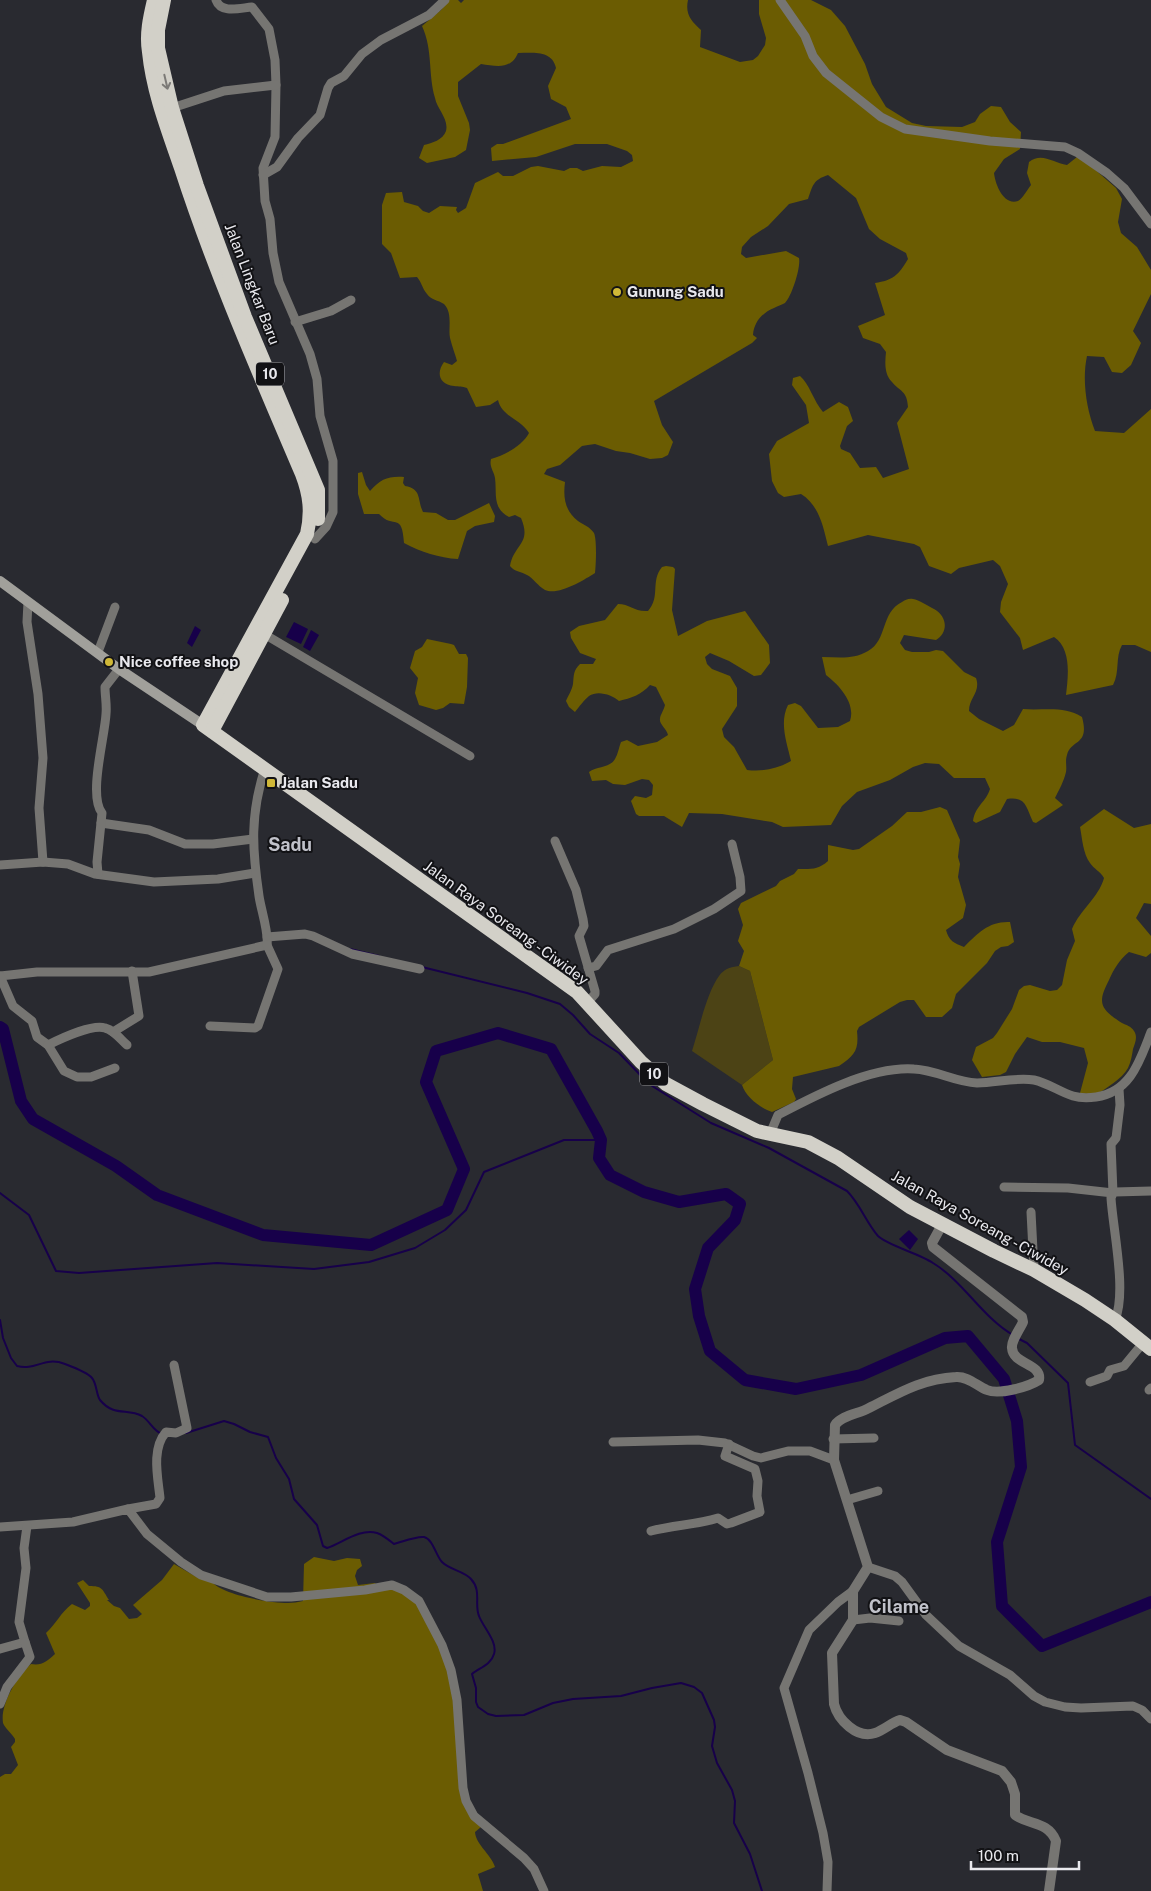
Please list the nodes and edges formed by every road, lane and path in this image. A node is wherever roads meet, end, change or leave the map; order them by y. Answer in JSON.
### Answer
{"nodes":[{"id":1,"x":154,"y":0,"type":"edge"},
{"id":2,"x":164,"y":0,"type":"edge"},
{"id":3,"x":216,"y":0,"type":"edge"},
{"id":4,"x":446,"y":0,"type":"edge"},
{"id":5,"x":780,"y":0,"type":"edge"},
{"id":6,"x":276,"y":86,"type":"junction"},
{"id":7,"x":172,"y":108,"type":"junction"},
{"id":8,"x":263,"y":175,"type":"junction"},
{"id":9,"x":1151,"y":224,"type":"edge"},
{"id":10,"x":351,"y":300,"type":"dead end"},
{"id":11,"x":295,"y":322,"type":"junction"},
{"id":12,"x":315,"y":539,"type":"junction"},
{"id":13,"x":0,"y":581,"type":"edge"},
{"id":14,"x":28,"y":602,"type":"junction"},
{"id":15,"x":115,"y":607,"type":"dead end"},
{"id":16,"x":264,"y":634,"type":"junction"},
{"id":17,"x":98,"y":652,"type":"junction"},
{"id":18,"x":119,"y":669,"type":"junction"},
{"id":19,"x":208,"y":728,"type":"junction"},
{"id":20,"x":470,"y":756,"type":"dead end"},
{"id":21,"x":264,"y":768,"type":"junction"},
{"id":22,"x":101,"y":823,"type":"junction"},
{"id":23,"x":253,"y":839,"type":"junction"},
{"id":24,"x":555,"y":841,"type":"dead end"},
{"id":25,"x":732,"y":844,"type":"dead end"},
{"id":26,"x":43,"y":862,"type":"junction"},
{"id":27,"x":0,"y":865,"type":"edge"},
{"id":28,"x":255,"y":873,"type":"junction"},
{"id":29,"x":98,"y":874,"type":"junction"},
{"id":30,"x":267,"y":941,"type":"junction"},
{"id":31,"x":588,"y":968,"type":"junction"},
{"id":32,"x":420,"y":969,"type":"dead end"},
{"id":33,"x":132,"y":971,"type":"junction"},
{"id":34,"x":0,"y":976,"type":"edge"},
{"id":35,"x":587,"y":1004,"type":"junction"},
{"id":36,"x":210,"y":1026,"type":"dead end"},
{"id":37,"x":113,"y":1032,"type":"junction"},
{"id":38,"x":1151,"y":1032,"type":"edge"},
{"id":39,"x":48,"y":1045,"type":"junction"},
{"id":40,"x":127,"y":1045,"type":"dead end"},
{"id":41,"x":1147,"y":1055,"type":"edge"},
{"id":42,"x":115,"y":1068,"type":"dead end"},
{"id":43,"x":1119,"y":1089,"type":"junction"},
{"id":44,"x":770,"y":1134,"type":"junction"},
{"id":45,"x":1004,"y":1187,"type":"dead end"},
{"id":46,"x":1151,"y":1191,"type":"edge"},
{"id":47,"x":1112,"y":1193,"type":"junction"},
{"id":48,"x":1031,"y":1212,"type":"dead end"},
{"id":49,"x":943,"y":1223,"type":"junction"},
{"id":50,"x":1034,"y":1270,"type":"junction"},
{"id":51,"x":1115,"y":1320,"type":"junction"},
{"id":52,"x":1147,"y":1346,"type":"edge"},
{"id":53,"x":174,"y":1365,"type":"dead end"},
{"id":54,"x":1090,"y":1382,"type":"dead end"},
{"id":55,"x":874,"y":1438,"type":"dead end"},
{"id":56,"x":833,"y":1439,"type":"junction"},
{"id":57,"x":613,"y":1442,"type":"dead end"},
{"id":58,"x":729,"y":1444,"type":"junction"},
{"id":59,"x":834,"y":1460,"type":"junction"},
{"id":60,"x":878,"y":1491,"type":"dead end"},
{"id":61,"x":847,"y":1500,"type":"junction"},
{"id":62,"x":128,"y":1509,"type":"junction"},
{"id":63,"x":27,"y":1526,"type":"junction"},
{"id":64,"x":0,"y":1527,"type":"edge"},
{"id":65,"x":650,"y":1531,"type":"dead end"},
{"id":66,"x":868,"y":1567,"type":"junction"},
{"id":67,"x":853,"y":1591,"type":"junction"},
{"id":68,"x":853,"y":1620,"type":"junction"},
{"id":69,"x":899,"y":1621,"type":"dead end"},
{"id":70,"x":25,"y":1642,"type":"junction"},
{"id":71,"x":0,"y":1649,"type":"edge"},
{"id":72,"x":0,"y":1704,"type":"edge"},
{"id":73,"x":1151,"y":1719,"type":"edge"},
{"id":74,"x":544,"y":1891,"type":"edge"},
{"id":75,"x":827,"y":1891,"type":"edge"},
{"id":76,"x":1049,"y":1891,"type":"edge"}],
"edges":[{"from":1,"to":19,"type":"highway","name":"Jalan Lingkar Baru","number":"10"},
{"from":2,"to":7,"type":"highway","name":"Jalan Lingkar Baru","number":"10","one_way":true},
{"from":3,"to":6,"type":"street"},
{"from":4,"to":8,"type":"street"},
{"from":5,"to":9,"type":"street"},
{"from":6,"to":7,"type":"street"},
{"from":6,"to":8,"type":"street"},
{"from":7,"to":12,"type":"highway","name":"Jalan Lingkar Baru","number":"10"},
{"from":8,"to":11,"type":"street"},
{"from":10,"to":11,"type":"street"},
{"from":11,"to":12,"type":"street"},
{"from":12,"to":16,"type":"highway","name":"Jalan Lingkar Baru","number":"10"},
{"from":13,"to":14,"type":"main road"},
{"from":14,"to":17,"type":"main road"},
{"from":14,"to":26,"type":"street"},
{"from":15,"to":17,"type":"street"},
{"from":16,"to":19,"type":"highway","name":"Jalan Lingkar Baru","number":"10"},
{"from":16,"to":20,"type":"street"},
{"from":17,"to":18,"type":"main road"},
{"from":18,"to":19,"type":"main road"},
{"from":18,"to":22,"type":"street"},
{"from":19,"to":21,"type":"highway","name":"Jalan Raya Soreang - Ciwidey","number":"10"},
{"from":21,"to":23,"type":"street"},
{"from":21,"to":35,"type":"highway","name":"Jalan Raya Soreang - Ciwidey","number":"10"},
{"from":22,"to":23,"type":"street"},
{"from":22,"to":29,"type":"street"},
{"from":23,"to":28,"type":"street"},
{"from":24,"to":31,"type":"street"},
{"from":25,"to":31,"type":"street"},
{"from":26,"to":27,"type":"street"},
{"from":26,"to":29,"type":"street"},
{"from":28,"to":29,"type":"street"},
{"from":28,"to":30,"type":"street"},
{"from":30,"to":32,"type":"street"},
{"from":30,"to":33,"type":"street"},
{"from":30,"to":36,"type":"street"},
{"from":31,"to":35,"type":"street"},
{"from":33,"to":34,"type":"street"},
{"from":33,"to":37,"type":"street"},
{"from":34,"to":39,"type":"street"},
{"from":35,"to":44,"type":"highway","name":"Jalan Raya Soreang - Ciwidey","number":"10"},
{"from":37,"to":39,"type":"street"},
{"from":37,"to":40,"type":"street"},
{"from":38,"to":41,"type":"street"},
{"from":39,"to":42,"type":"street"},
{"from":41,"to":43,"type":"street"},
{"from":43,"to":44,"type":"street"},
{"from":43,"to":47,"type":"street"},
{"from":44,"to":49,"type":"highway","name":"Jalan Raya Soreang - Ciwidey","number":"10"},
{"from":45,"to":47,"type":"street"},
{"from":46,"to":47,"type":"street"},
{"from":47,"to":51,"type":"street"},
{"from":48,"to":50,"type":"street"},
{"from":49,"to":50,"type":"highway","name":"Jalan Raya Soreang - Ciwidey","number":"10"},
{"from":49,"to":56,"type":"street"},
{"from":50,"to":51,"type":"highway","name":"Jalan Raya Soreang - Ciwidey","number":"10"},
{"from":51,"to":52,"type":"highway","name":"Jalan Raya Soreang - Ciwidey","number":"10"},
{"from":52,"to":54,"type":"street"},
{"from":53,"to":62,"type":"street"},
{"from":55,"to":56,"type":"street"},
{"from":56,"to":59,"type":"street"},
{"from":57,"to":58,"type":"street"},
{"from":58,"to":59,"type":"street"},
{"from":58,"to":65,"type":"street"},
{"from":59,"to":61,"type":"street"},
{"from":60,"to":61,"type":"street"},
{"from":61,"to":66,"type":"street"},
{"from":62,"to":63,"type":"street"},
{"from":62,"to":74,"type":"street"},
{"from":63,"to":64,"type":"street"},
{"from":63,"to":70,"type":"street"},
{"from":66,"to":67,"type":"street"},
{"from":66,"to":73,"type":"street"},
{"from":67,"to":68,"type":"street"},
{"from":67,"to":75,"type":"street"},
{"from":68,"to":69,"type":"street"},
{"from":68,"to":76,"type":"street"},
{"from":70,"to":71,"type":"street"},
{"from":70,"to":72,"type":"street"}]}
